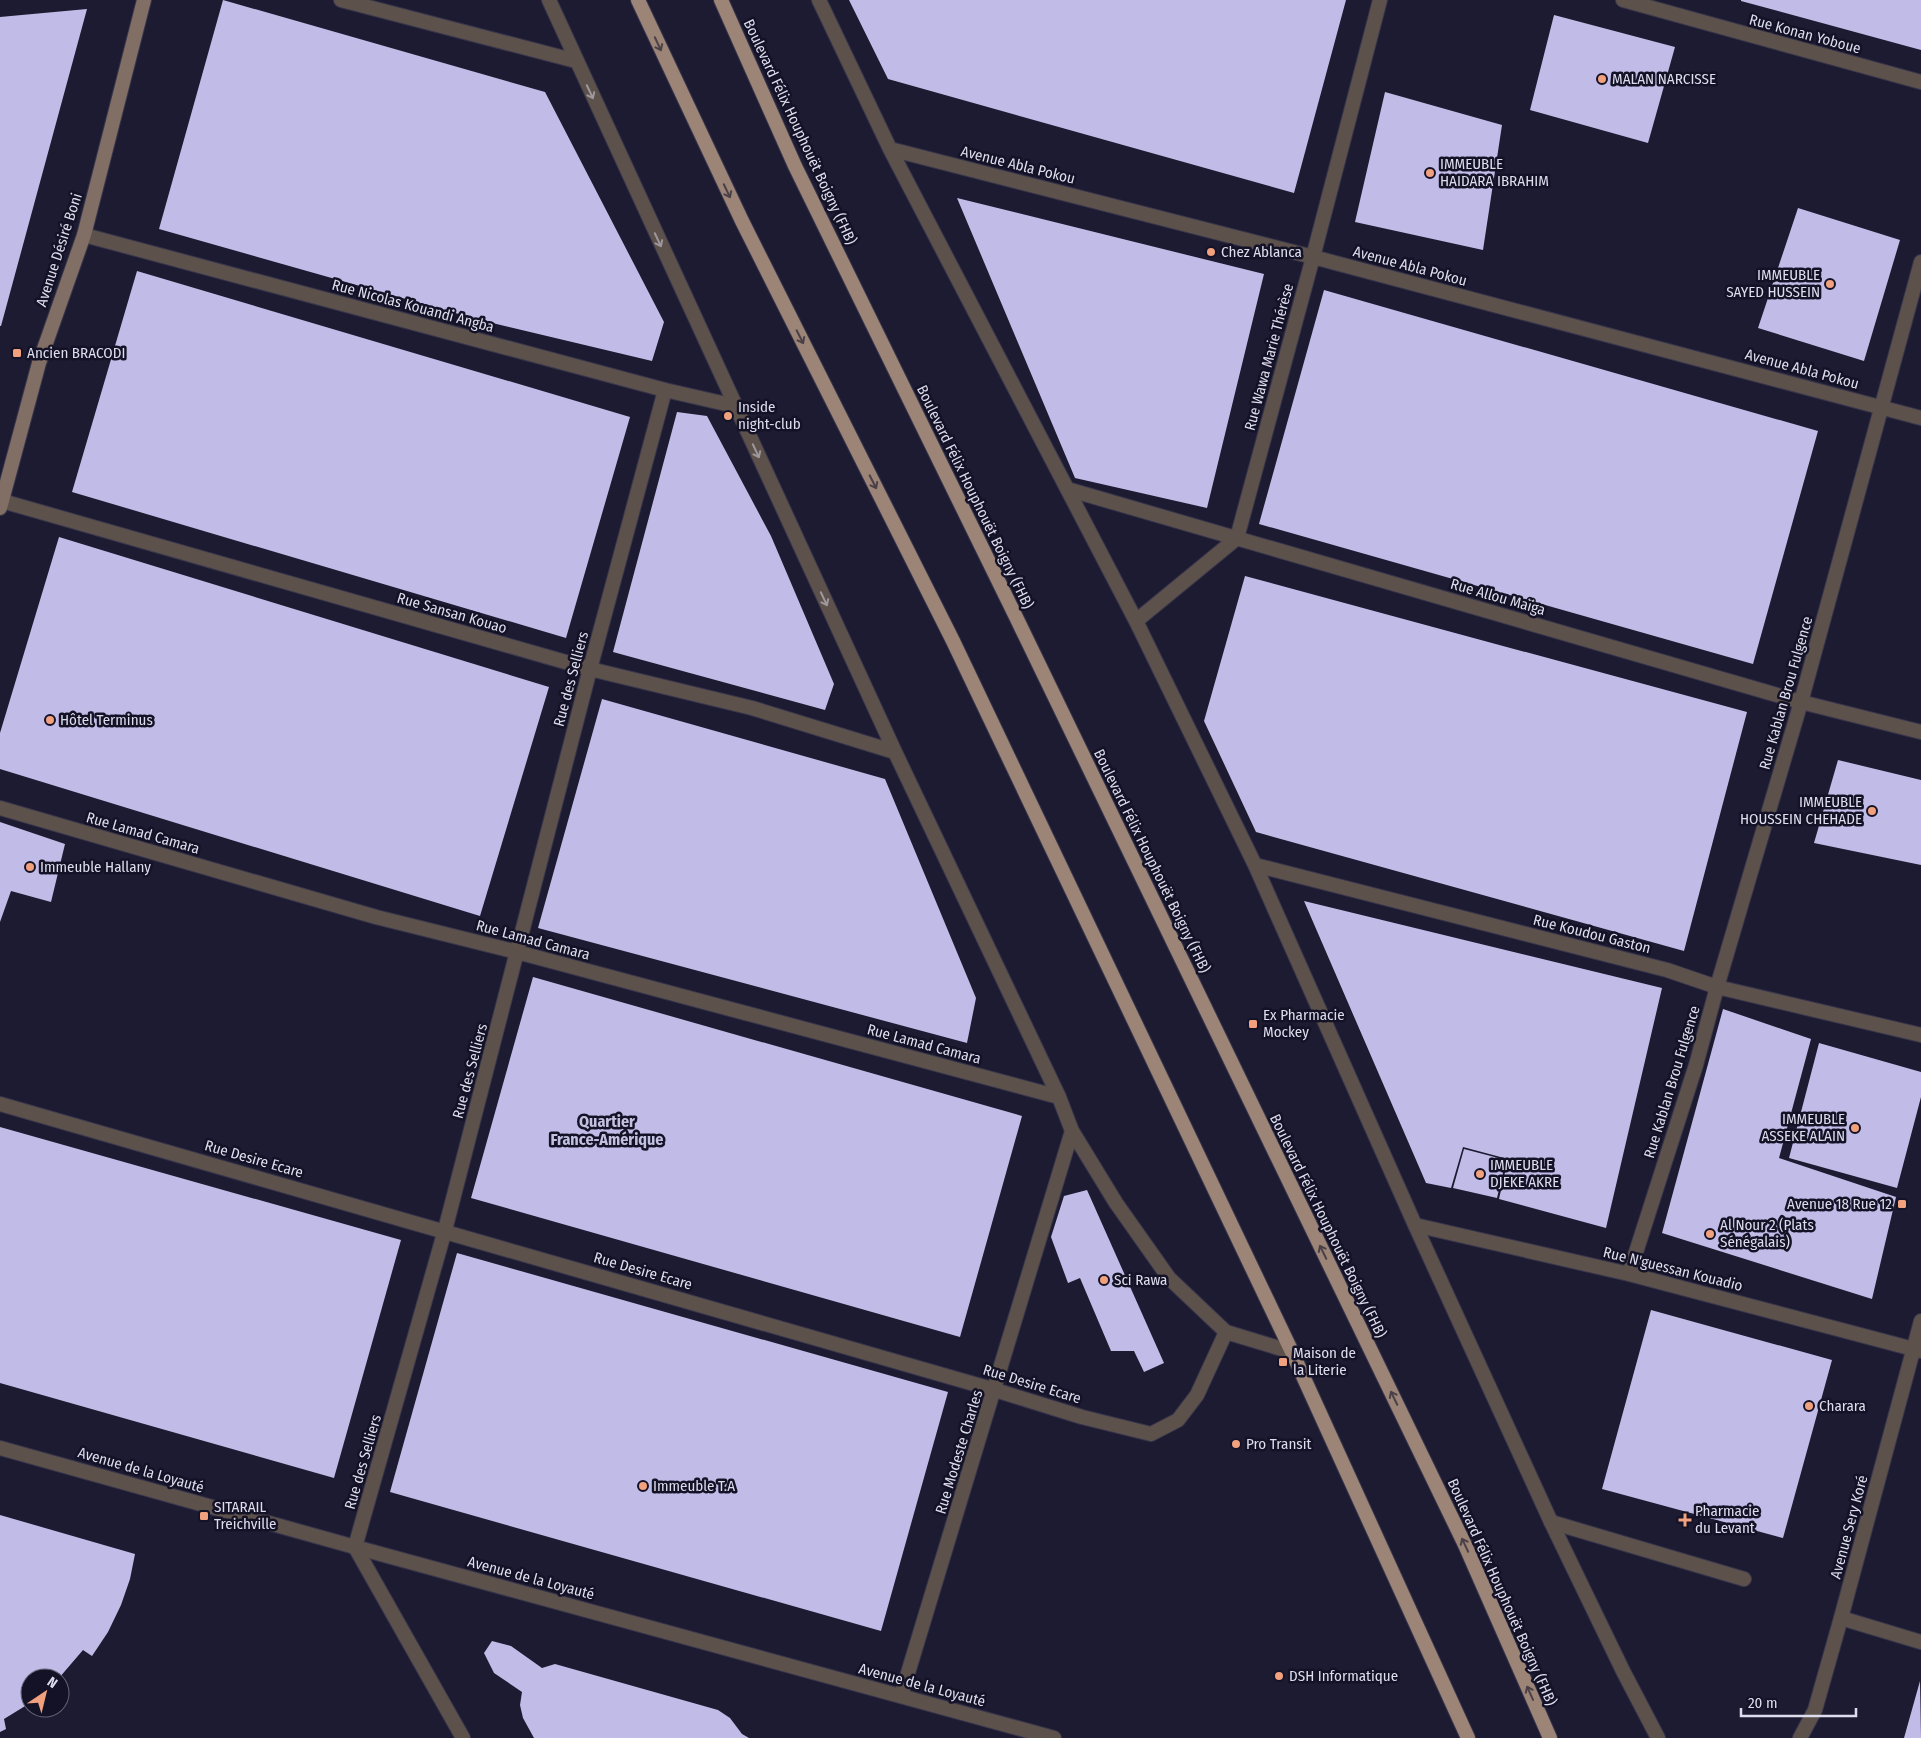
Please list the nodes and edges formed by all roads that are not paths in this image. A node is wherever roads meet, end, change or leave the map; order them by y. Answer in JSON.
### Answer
{"nodes":[{"id":1,"x":144,"y":0,"type":"edge"},
{"id":2,"x":341,"y":0,"type":"edge"},
{"id":3,"x":549,"y":0,"type":"edge"},
{"id":4,"x":638,"y":0,"type":"edge"},
{"id":5,"x":721,"y":0,"type":"edge"},
{"id":6,"x":819,"y":0,"type":"edge"},
{"id":7,"x":1380,"y":0,"type":"edge"},
{"id":8,"x":1623,"y":0,"type":"edge"},
{"id":9,"x":576,"y":61,"type":"junction"},
{"id":10,"x":1921,"y":82,"type":"edge"},
{"id":11,"x":890,"y":149,"type":"junction"},
{"id":12,"x":84,"y":235,"type":"junction"},
{"id":13,"x":1313,"y":257,"type":"junction"},
{"id":14,"x":1921,"y":262,"type":"edge"},
{"id":15,"x":665,"y":390,"type":"junction"},
{"id":16,"x":735,"y":406,"type":"junction"},
{"id":17,"x":1882,"y":407,"type":"junction"},
{"id":18,"x":1921,"y":418,"type":"edge"},
{"id":19,"x":1067,"y":489,"type":"junction"},
{"id":20,"x":1,"y":505,"type":"edge"},
{"id":21,"x":1237,"y":538,"type":"junction"},
{"id":22,"x":1136,"y":621,"type":"junction"},
{"id":23,"x":590,"y":669,"type":"junction"},
{"id":24,"x":1801,"y":702,"type":"junction"},
{"id":25,"x":1921,"y":732,"type":"edge"},
{"id":26,"x":895,"y":752,"type":"junction"},
{"id":27,"x":0,"y":808,"type":"edge"},
{"id":28,"x":1255,"y":865,"type":"junction"},
{"id":29,"x":517,"y":952,"type":"junction"},
{"id":30,"x":1717,"y":987,"type":"junction"},
{"id":31,"x":1921,"y":1035,"type":"edge"},
{"id":32,"x":1060,"y":1097,"type":"junction"},
{"id":33,"x":0,"y":1104,"type":"edge"},
{"id":34,"x":1072,"y":1131,"type":"junction"},
{"id":35,"x":1415,"y":1225,"type":"junction"},
{"id":36,"x":445,"y":1230,"type":"junction"},
{"id":37,"x":1629,"y":1274,"type":"junction"},
{"id":38,"x":1921,"y":1321,"type":"edge"},
{"id":39,"x":1226,"y":1332,"type":"junction"},
{"id":40,"x":1917,"y":1349,"type":"edge"},
{"id":41,"x":1292,"y":1352,"type":"junction"},
{"id":42,"x":995,"y":1390,"type":"junction"},
{"id":43,"x":0,"y":1448,"type":"edge"},
{"id":44,"x":1551,"y":1522,"type":"junction"},
{"id":45,"x":355,"y":1547,"type":"junction"},
{"id":46,"x":1744,"y":1579,"type":"dead end"},
{"id":47,"x":1841,"y":1618,"type":"junction"},
{"id":48,"x":1921,"y":1642,"type":"edge"},
{"id":49,"x":901,"y":1696,"type":"junction"},
{"id":50,"x":463,"y":1738,"type":"edge"},
{"id":51,"x":1054,"y":1738,"type":"edge"},
{"id":52,"x":1468,"y":1738,"type":"edge"},
{"id":53,"x":1550,"y":1738,"type":"edge"},
{"id":54,"x":1658,"y":1738,"type":"edge"},
{"id":55,"x":1800,"y":1738,"type":"edge"}],
"edges":[{"from":1,"to":12,"type":"main road","name":"Avenue Désiré Boni"},
{"from":2,"to":9,"type":"street"},
{"from":3,"to":9,"type":"street"},
{"from":4,"to":41,"type":"main road","one_way":true},
{"from":53,"to":5,"type":"main road","name":"Boulevard Félix Houphouët Boigny (FHB)","one_way":true},
{"from":6,"to":11,"type":"street"},
{"from":7,"to":13,"type":"street","name":"Rue Wawa Marie Thérèse"},
{"from":8,"to":10,"type":"street","name":"Rue Konan Yoboue"},
{"from":9,"to":16,"type":"street","one_way":true},
{"from":11,"to":13,"type":"street","name":"Avenue Abla Pokou"},
{"from":11,"to":19,"type":"street"},
{"from":12,"to":15,"type":"street","name":"Rue Nicolas Kouandi Angba"},
{"from":12,"to":20,"type":"main road","name":"Avenue Désiré Boni"},
{"from":13,"to":17,"type":"street","name":"Avenue Abla Pokou"},
{"from":13,"to":21,"type":"street","name":"Rue Wawa Marie Thérèse"},
{"from":14,"to":17,"type":"street","name":"Rue Kablan Brou Fulgence"},
{"from":15,"to":16,"type":"street","name":"Rue Nicolas Kouandi Angba"},
{"from":15,"to":23,"type":"street","name":"Rue des Selliers"},
{"from":16,"to":26,"type":"street","one_way":true},
{"from":17,"to":18,"type":"street","name":"Avenue Abla Pokou"},
{"from":17,"to":24,"type":"street","name":"Rue Kablan Brou Fulgence"},
{"from":19,"to":21,"type":"street","name":"Rue Allou Maïga"},
{"from":19,"to":22,"type":"street"},
{"from":20,"to":23,"type":"street","name":"Rue Sansan Kouao"},
{"from":21,"to":22,"type":"street"},
{"from":21,"to":24,"type":"street","name":"Rue Allou Maïga"},
{"from":22,"to":28,"type":"street"},
{"from":23,"to":26,"type":"street","name":"Rue Sansan Kouao"},
{"from":23,"to":29,"type":"street","name":"Rue des Selliers"},
{"from":24,"to":25,"type":"street","name":"Rue Allou Maïga"},
{"from":24,"to":30,"type":"street","name":"Rue Kablan Brou Fulgence"},
{"from":26,"to":32,"type":"street"},
{"from":27,"to":29,"type":"street","name":"Rue Lamad Camara"},
{"from":28,"to":30,"type":"street","name":"Rue Koudou Gaston"},
{"from":28,"to":35,"type":"street"},
{"from":29,"to":32,"type":"street","name":"Rue Lamad Camara"},
{"from":29,"to":36,"type":"street","name":"Rue des Selliers"},
{"from":30,"to":31,"type":"street","name":"Rue Koudou Gaston"},
{"from":30,"to":37,"type":"street","name":"Rue Kablan Brou Fulgence"},
{"from":32,"to":34,"type":"street"},
{"from":33,"to":36,"type":"street","name":"Rue Desire Ecare"},
{"from":34,"to":39,"type":"street"},
{"from":34,"to":42,"type":"street","name":"Rue Modeste Charles"},
{"from":35,"to":37,"type":"street","name":"Rue N'guessan Kouadio"},
{"from":35,"to":44,"type":"street"},
{"from":36,"to":42,"type":"street","name":"Rue Desire Ecare"},
{"from":36,"to":45,"type":"street","name":"Rue des Selliers"},
{"from":37,"to":40,"type":"street","name":"Rue N'guessan Kouadio"},
{"from":38,"to":40,"type":"street","name":"Avenue Sery Koré"},
{"from":39,"to":41,"type":"street"},
{"from":39,"to":42,"type":"street","name":"Rue Desire Ecare"},
{"from":40,"to":47,"type":"street","name":"Avenue Sery Koré"},
{"from":41,"to":52,"type":"main road"},
{"from":42,"to":49,"type":"street","name":"Rue Modeste Charles"},
{"from":43,"to":45,"type":"street","name":"Avenue de la Loyauté"},
{"from":44,"to":46,"type":"street"},
{"from":44,"to":54,"type":"street"},
{"from":45,"to":49,"type":"street","name":"Avenue de la Loyauté"},
{"from":45,"to":50,"type":"street"},
{"from":47,"to":48,"type":"street"},
{"from":47,"to":55,"type":"street","name":"Avenue Sery Koré"},
{"from":49,"to":51,"type":"street","name":"Avenue de la Loyauté"}]}
